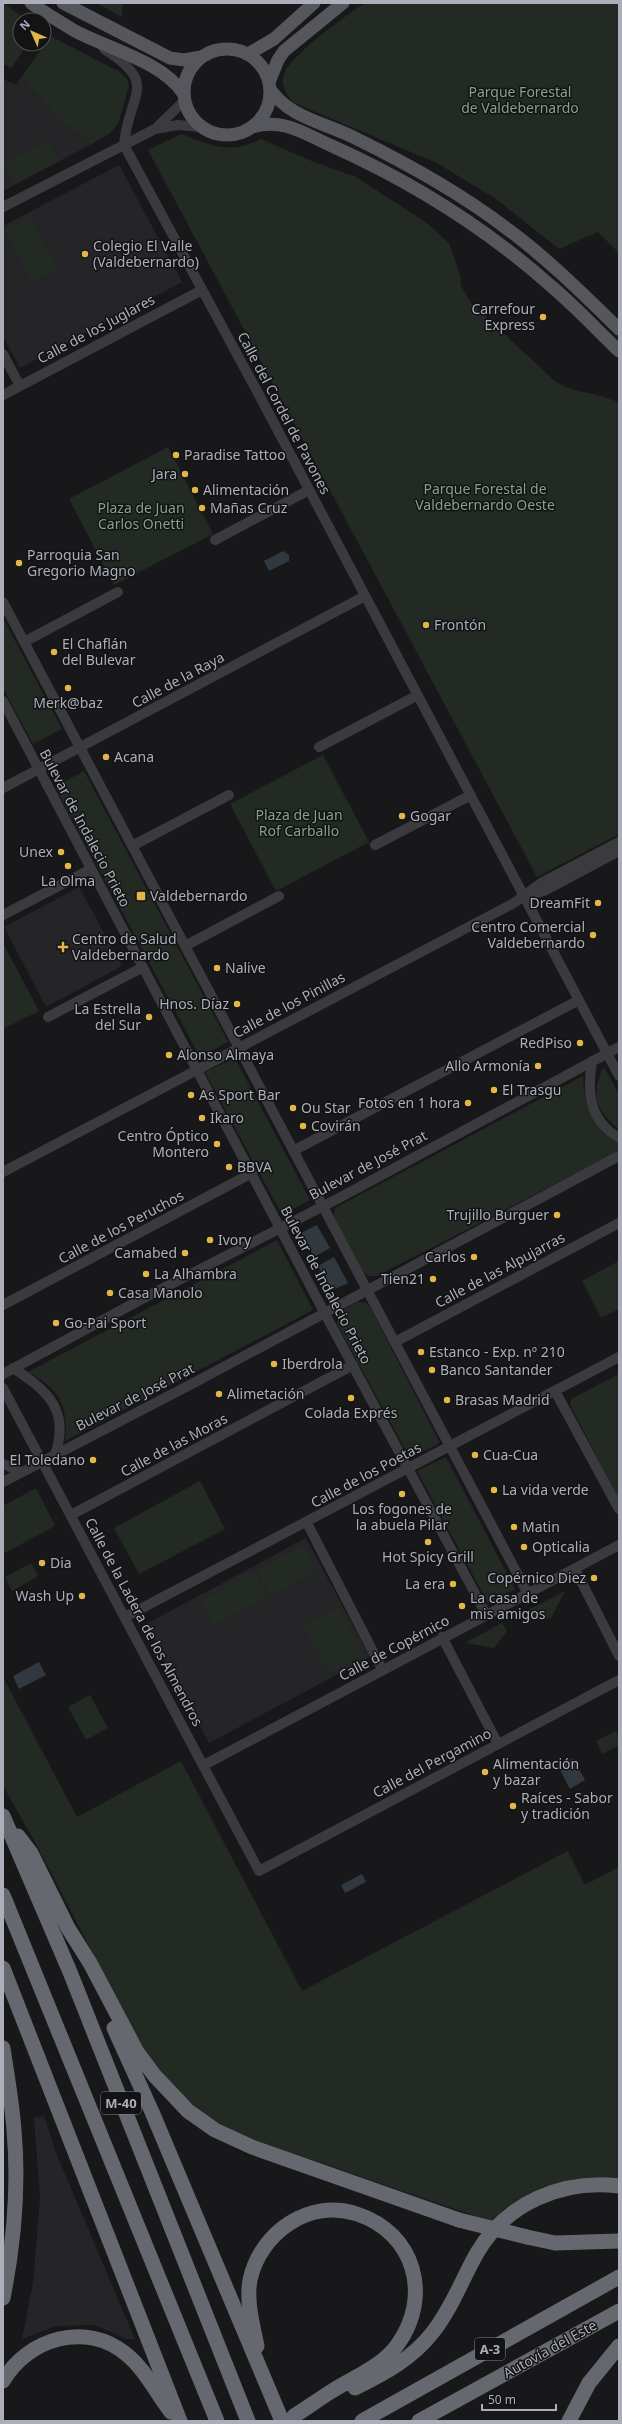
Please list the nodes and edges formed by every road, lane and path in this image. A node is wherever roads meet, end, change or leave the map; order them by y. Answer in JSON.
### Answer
{"nodes":[{"id":1,"x":31,"y":3,"type":"edge"},
{"id":2,"x":63,"y":3,"type":"edge"},
{"id":3,"x":314,"y":3,"type":"edge"},
{"id":4,"x":343,"y":3,"type":"edge"},
{"id":5,"x":75,"y":31,"type":"junction"},
{"id":6,"x":248,"y":54,"type":"junction"},
{"id":7,"x":201,"y":57,"type":"junction"},
{"id":8,"x":270,"y":86,"type":"junction"},
{"id":9,"x":184,"y":97,"type":"junction"},
{"id":10,"x":201,"y":127,"type":"junction"},
{"id":11,"x":252,"y":127,"type":"junction"},
{"id":12,"x":155,"y":129,"type":"junction"},
{"id":13,"x":124,"y":145,"type":"junction"},
{"id":14,"x":3,"y":207,"type":"edge"},
{"id":15,"x":202,"y":290,"type":"junction"},
{"id":16,"x":619,"y":329,"type":"edge"},
{"id":17,"x":619,"y":351,"type":"edge"},
{"id":18,"x":3,"y":354,"type":"edge"},
{"id":19,"x":20,"y":386,"type":"junction"},
{"id":20,"x":3,"y":395,"type":"edge"},
{"id":21,"x":309,"y":490,"type":"junction"},
{"id":22,"x":215,"y":540,"type":"dead end"},
{"id":23,"x":118,"y":592,"type":"dead end"},
{"id":24,"x":366,"y":596,"type":"junction"},
{"id":25,"x":3,"y":602,"type":"edge"},
{"id":26,"x":24,"y":642,"type":"junction"},
{"id":27,"x":418,"y":695,"type":"junction"},
{"id":28,"x":3,"y":701,"type":"edge"},
{"id":29,"x":319,"y":747,"type":"dead end"},
{"id":30,"x":80,"y":748,"type":"junction"},
{"id":31,"x":39,"y":769,"type":"junction"},
{"id":32,"x":3,"y":788,"type":"edge"},
{"id":33,"x":229,"y":795,"type":"dead end"},
{"id":34,"x":471,"y":795,"type":"junction"},
{"id":35,"x":619,"y":842,"type":"edge"},
{"id":36,"x":375,"y":845,"type":"dead end"},
{"id":37,"x":132,"y":846,"type":"junction"},
{"id":38,"x":619,"y":851,"type":"edge"},
{"id":39,"x":91,"y":869,"type":"junction"},
{"id":40,"x":280,"y":896,"type":"dead end"},
{"id":41,"x":524,"y":896,"type":"junction"},
{"id":42,"x":3,"y":915,"type":"edge"},
{"id":43,"x":185,"y":946,"type":"junction"},
{"id":44,"x":143,"y":967,"type":"junction"},
{"id":45,"x":579,"y":1000,"type":"junction"},
{"id":46,"x":48,"y":1017,"type":"dead end"},
{"id":47,"x":238,"y":1047,"type":"junction"},
{"id":48,"x":619,"y":1047,"type":"edge"},
{"id":49,"x":607,"y":1053,"type":"junction"},
{"id":50,"x":592,"y":1061,"type":"junction"},
{"id":51,"x":197,"y":1069,"type":"junction"},
{"id":52,"x":619,"y":1076,"type":"edge"},
{"id":53,"x":619,"y":1138,"type":"edge"},
{"id":54,"x":294,"y":1151,"type":"junction"},
{"id":55,"x":619,"y":1156,"type":"edge"},
{"id":56,"x":3,"y":1172,"type":"edge"},
{"id":57,"x":252,"y":1173,"type":"junction"},
{"id":58,"x":322,"y":1206,"type":"junction"},
{"id":59,"x":619,"y":1223,"type":"edge"},
{"id":60,"x":280,"y":1228,"type":"junction"},
{"id":61,"x":367,"y":1289,"type":"junction"},
{"id":62,"x":3,"y":1305,"type":"edge"},
{"id":63,"x":324,"y":1312,"type":"junction"},
{"id":64,"x":395,"y":1342,"type":"junction"},
{"id":65,"x":619,"y":1357,"type":"edge"},
{"id":66,"x":353,"y":1365,"type":"junction"},
{"id":67,"x":13,"y":1368,"type":"junction"},
{"id":68,"x":3,"y":1374,"type":"edge"},
{"id":69,"x":3,"y":1388,"type":"edge"},
{"id":70,"x":556,"y":1391,"type":"junction"},
{"id":71,"x":450,"y":1447,"type":"junction"},
{"id":72,"x":55,"y":1454,"type":"junction"},
{"id":73,"x":41,"y":1462,"type":"junction"},
{"id":74,"x":3,"y":1464,"type":"edge"},
{"id":75,"x":408,"y":1469,"type":"junction"},
{"id":76,"x":22,"y":1472,"type":"junction"},
{"id":77,"x":3,"y":1482,"type":"edge"},
{"id":78,"x":619,"y":1509,"type":"edge"},
{"id":79,"x":71,"y":1515,"type":"junction"},
{"id":80,"x":307,"y":1523,"type":"junction"},
{"id":81,"x":619,"y":1545,"type":"edge"},
{"id":82,"x":575,"y":1568,"type":"junction"},
{"id":83,"x":527,"y":1592,"type":"junction"},
{"id":84,"x":486,"y":1614,"type":"junction"},
{"id":85,"x":125,"y":1618,"type":"junction"},
{"id":86,"x":442,"y":1637,"type":"junction"},
{"id":87,"x":619,"y":1656,"type":"edge"},
{"id":88,"x":382,"y":1669,"type":"junction"},
{"id":89,"x":619,"y":1680,"type":"edge"},
{"id":90,"x":498,"y":1744,"type":"junction"},
{"id":91,"x":204,"y":1765,"type":"junction"},
{"id":92,"x":4,"y":1818,"type":"edge"},
{"id":93,"x":259,"y":1871,"type":"joint"},
{"id":94,"x":3,"y":1895,"type":"edge"},
{"id":95,"x":68,"y":1928,"type":"junction"},
{"id":96,"x":3,"y":1968,"type":"edge"},
{"id":97,"x":3,"y":2048,"type":"edge"},
{"id":98,"x":619,"y":2186,"type":"edge"},
{"id":99,"x":619,"y":2241,"type":"edge"},
{"id":100,"x":12,"y":2251,"type":"junction"},
{"id":101,"x":619,"y":2278,"type":"edge"},
{"id":102,"x":3,"y":2282,"type":"edge"},
{"id":103,"x":3,"y":2298,"type":"edge"},
{"id":104,"x":619,"y":2311,"type":"edge"},
{"id":105,"x":619,"y":2346,"type":"edge"},
{"id":106,"x":261,"y":2373,"type":"junction"},
{"id":107,"x":3,"y":2380,"type":"edge"},
{"id":108,"x":288,"y":2418,"type":"edge"},
{"id":109,"x":569,"y":2420,"type":"edge"},
{"id":110,"x":180,"y":2421,"type":"edge"},
{"id":111,"x":217,"y":2421,"type":"edge"},
{"id":112,"x":248,"y":2421,"type":"edge"},
{"id":113,"x":362,"y":2421,"type":"edge"},
{"id":114,"x":419,"y":2421,"type":"edge"}],
"edges":[{"from":1,"to":5,"type":"main road"},
{"from":2,"to":7,"type":"main road"},
{"from":3,"to":6,"type":"main road"},
{"from":4,"to":8,"type":"main road"},
{"from":5,"to":9,"type":"main road"},
{"from":5,"to":13,"type":"street"},
{"from":6,"to":7,"type":"main road"},
{"from":6,"to":8,"type":"main road"},
{"from":7,"to":9,"type":"main road"},
{"from":8,"to":11,"type":"main road"},
{"from":8,"to":16,"type":"main road"},
{"from":9,"to":10,"type":"main road"},
{"from":9,"to":12,"type":"street"},
{"from":10,"to":11,"type":"main road"},
{"from":10,"to":12,"type":"street"},
{"from":11,"to":17,"type":"main road"},
{"from":12,"to":13,"type":"street"},
{"from":13,"to":14,"type":"street"},
{"from":13,"to":15,"type":"street","name":"Calle del Cordel de Pavones"},
{"from":15,"to":19,"type":"street","name":"Calle de los Juglares"},
{"from":15,"to":21,"type":"street","name":"Calle del Cordel de Pavones"},
{"from":18,"to":19,"type":"street"},
{"from":19,"to":20,"type":"street","name":"Calle de los Juglares"},
{"from":21,"to":22,"type":"street"},
{"from":21,"to":24,"type":"street","name":"Calle del Cordel de Pavones"},
{"from":23,"to":26,"type":"street"},
{"from":24,"to":27,"type":"street","name":"Calle del Cordel de Pavones"},
{"from":24,"to":30,"type":"street","name":"Calle de la Raya"},
{"from":25,"to":26,"type":"street"},
{"from":26,"to":30,"type":"street"},
{"from":27,"to":29,"type":"street"},
{"from":27,"to":34,"type":"street","name":"Calle del Cordel de Pavones"},
{"from":28,"to":31,"type":"street","name":"Bulevar de Indalecio Prieto"},
{"from":30,"to":31,"type":"street","name":"Calle de la Raya"},
{"from":30,"to":37,"type":"street"},
{"from":31,"to":32,"type":"street","name":"Calle de la Raya"},
{"from":31,"to":39,"type":"street","name":"Bulevar de Indalecio Prieto"},
{"from":33,"to":37,"type":"street"},
{"from":34,"to":36,"type":"street"},
{"from":34,"to":41,"type":"street","name":"Calle del Cordel de Pavones"},
{"from":35,"to":41,"type":"street","name":"Calle de los Pinillas"},
{"from":37,"to":43,"type":"street"},
{"from":38,"to":41,"type":"street","name":"Calle de los Pinillas"},
{"from":39,"to":42,"type":"street"},
{"from":39,"to":44,"type":"street","name":"Bulevar de Indalecio Prieto"},
{"from":40,"to":43,"type":"street"},
{"from":41,"to":45,"type":"street","name":"Calle del Cordel de Pavones"},
{"from":41,"to":47,"type":"street","name":"Calle de los Pinillas"},
{"from":43,"to":47,"type":"street"},
{"from":44,"to":46,"type":"street"},
{"from":44,"to":51,"type":"street","name":"Bulevar de Indalecio Prieto"},
{"from":45,"to":49,"type":"street","name":"Calle del Cordel de Pavones"},
{"from":45,"to":54,"type":"street"},
{"from":47,"to":51,"type":"street","name":"Calle de los Pinillas"},
{"from":47,"to":54,"type":"street"},
{"from":48,"to":49,"type":"street","name":"Bulevar de José Prat"},
{"from":49,"to":50,"type":"street","name":"Bulevar de José Prat"},
{"from":49,"to":52,"type":"street","name":"Calle del Cordel de Pavones"},
{"from":50,"to":53,"type":"street"},
{"from":50,"to":58,"type":"street","name":"Bulevar de José Prat"},
{"from":51,"to":56,"type":"street","name":"Calle de los Pinillas"},
{"from":51,"to":57,"type":"street","name":"Bulevar de Indalecio Prieto"},
{"from":54,"to":58,"type":"street"},
{"from":55,"to":61,"type":"street","name":"Bulevar de José Prat"},
{"from":57,"to":60,"type":"street","name":"Bulevar de Indalecio Prieto"},
{"from":57,"to":62,"type":"street","name":"Calle de los Peruchos"},
{"from":58,"to":60,"type":"street","name":"Bulevar de José Prat"},
{"from":58,"to":61,"type":"street"},
{"from":59,"to":64,"type":"street","name":"Calle de las Alpujarras"},
{"from":60,"to":63,"type":"street","name":"Bulevar de Indalecio Prieto"},
{"from":60,"to":67,"type":"street","name":"Bulevar de José Prat"},
{"from":61,"to":63,"type":"street","name":"Bulevar de José Prat"},
{"from":61,"to":64,"type":"street"},
{"from":63,"to":66,"type":"street","name":"Bulevar de Indalecio Prieto"},
{"from":63,"to":72,"type":"street","name":"Bulevar de José Prat"},
{"from":64,"to":71,"type":"street"},
{"from":65,"to":70,"type":"street","name":"Calle de los Poetas"},
{"from":66,"to":75,"type":"street","name":"Bulevar de Indalecio Prieto"},
{"from":66,"to":79,"type":"street","name":"Calle de las Moras"},
{"from":67,"to":68,"type":"street","name":"Bulevar de José Prat"},
{"from":67,"to":72,"type":"street"},
{"from":69,"to":73,"type":"street","name":"Calle de la Ladera de los Almendros"},
{"from":70,"to":71,"type":"street","name":"Calle de los Poetas"},
{"from":70,"to":78,"type":"street"},
{"from":71,"to":75,"type":"street","name":"Calle de los Poetas"},
{"from":71,"to":83,"type":"street"},
{"from":72,"to":73,"type":"street","name":"Bulevar de José Prat"},
{"from":73,"to":76,"type":"street","name":"Bulevar de José Prat"},
{"from":73,"to":79,"type":"street","name":"Calle de la Ladera de los Almendros"},
{"from":74,"to":76,"type":"street"},
{"from":75,"to":80,"type":"street","name":"Calle de los Poetas"},
{"from":75,"to":84,"type":"street","name":"Bulevar de Indalecio Prieto"},
{"from":76,"to":77,"type":"street","name":"Bulevar de José Prat"},
{"from":79,"to":85,"type":"street","name":"Calle de la Ladera de los Almendros"},
{"from":80,"to":85,"type":"street","name":"Calle de los Poetas"},
{"from":80,"to":88,"type":"street"},
{"from":81,"to":82,"type":"street","name":"Calle de Copérnico"},
{"from":82,"to":83,"type":"street","name":"Calle de Copérnico"},
{"from":82,"to":87,"type":"street"},
{"from":83,"to":84,"type":"street","name":"Calle de Copérnico"},
{"from":84,"to":86,"type":"street","name":"Calle de Copérnico"},
{"from":85,"to":91,"type":"street","name":"Calle de la Ladera de los Almendros"},
{"from":86,"to":88,"type":"street","name":"Calle de Copérnico"},
{"from":86,"to":90,"type":"street"},
{"from":88,"to":91,"type":"street","name":"Calle de Copérnico"},
{"from":89,"to":90,"type":"street","name":"Calle del Pergamino"},
{"from":90,"to":93,"type":"street","name":"Calle del Pergamino"},
{"from":91,"to":93,"type":"street","name":"Calle de la Ladera de los Almendros"},
{"from":92,"to":95,"type":"highway"},
{"from":92,"to":112,"type":"highway","number":"M-40"},
{"from":94,"to":111,"type":"highway","number":"M-40"},
{"from":95,"to":99,"type":"highway","bridge":true},
{"from":95,"to":106,"type":"highway"},
{"from":96,"to":110,"type":"highway"},
{"from":97,"to":100,"type":"highway"},
{"from":98,"to":108,"type":"highway"},
{"from":100,"to":102,"type":"highway"},
{"from":100,"to":103,"type":"highway"},
{"from":101,"to":113,"type":"highway","name":"Autovía del Este","number":"A-3"},
{"from":104,"to":114,"type":"highway","name":"Autovía del Este","number":"A-3"},
{"from":105,"to":109,"type":"highway"},
{"from":106,"to":108,"type":"highway"},
{"from":106,"to":108,"type":"highway"},
{"from":107,"to":110,"type":"highway"}]}
